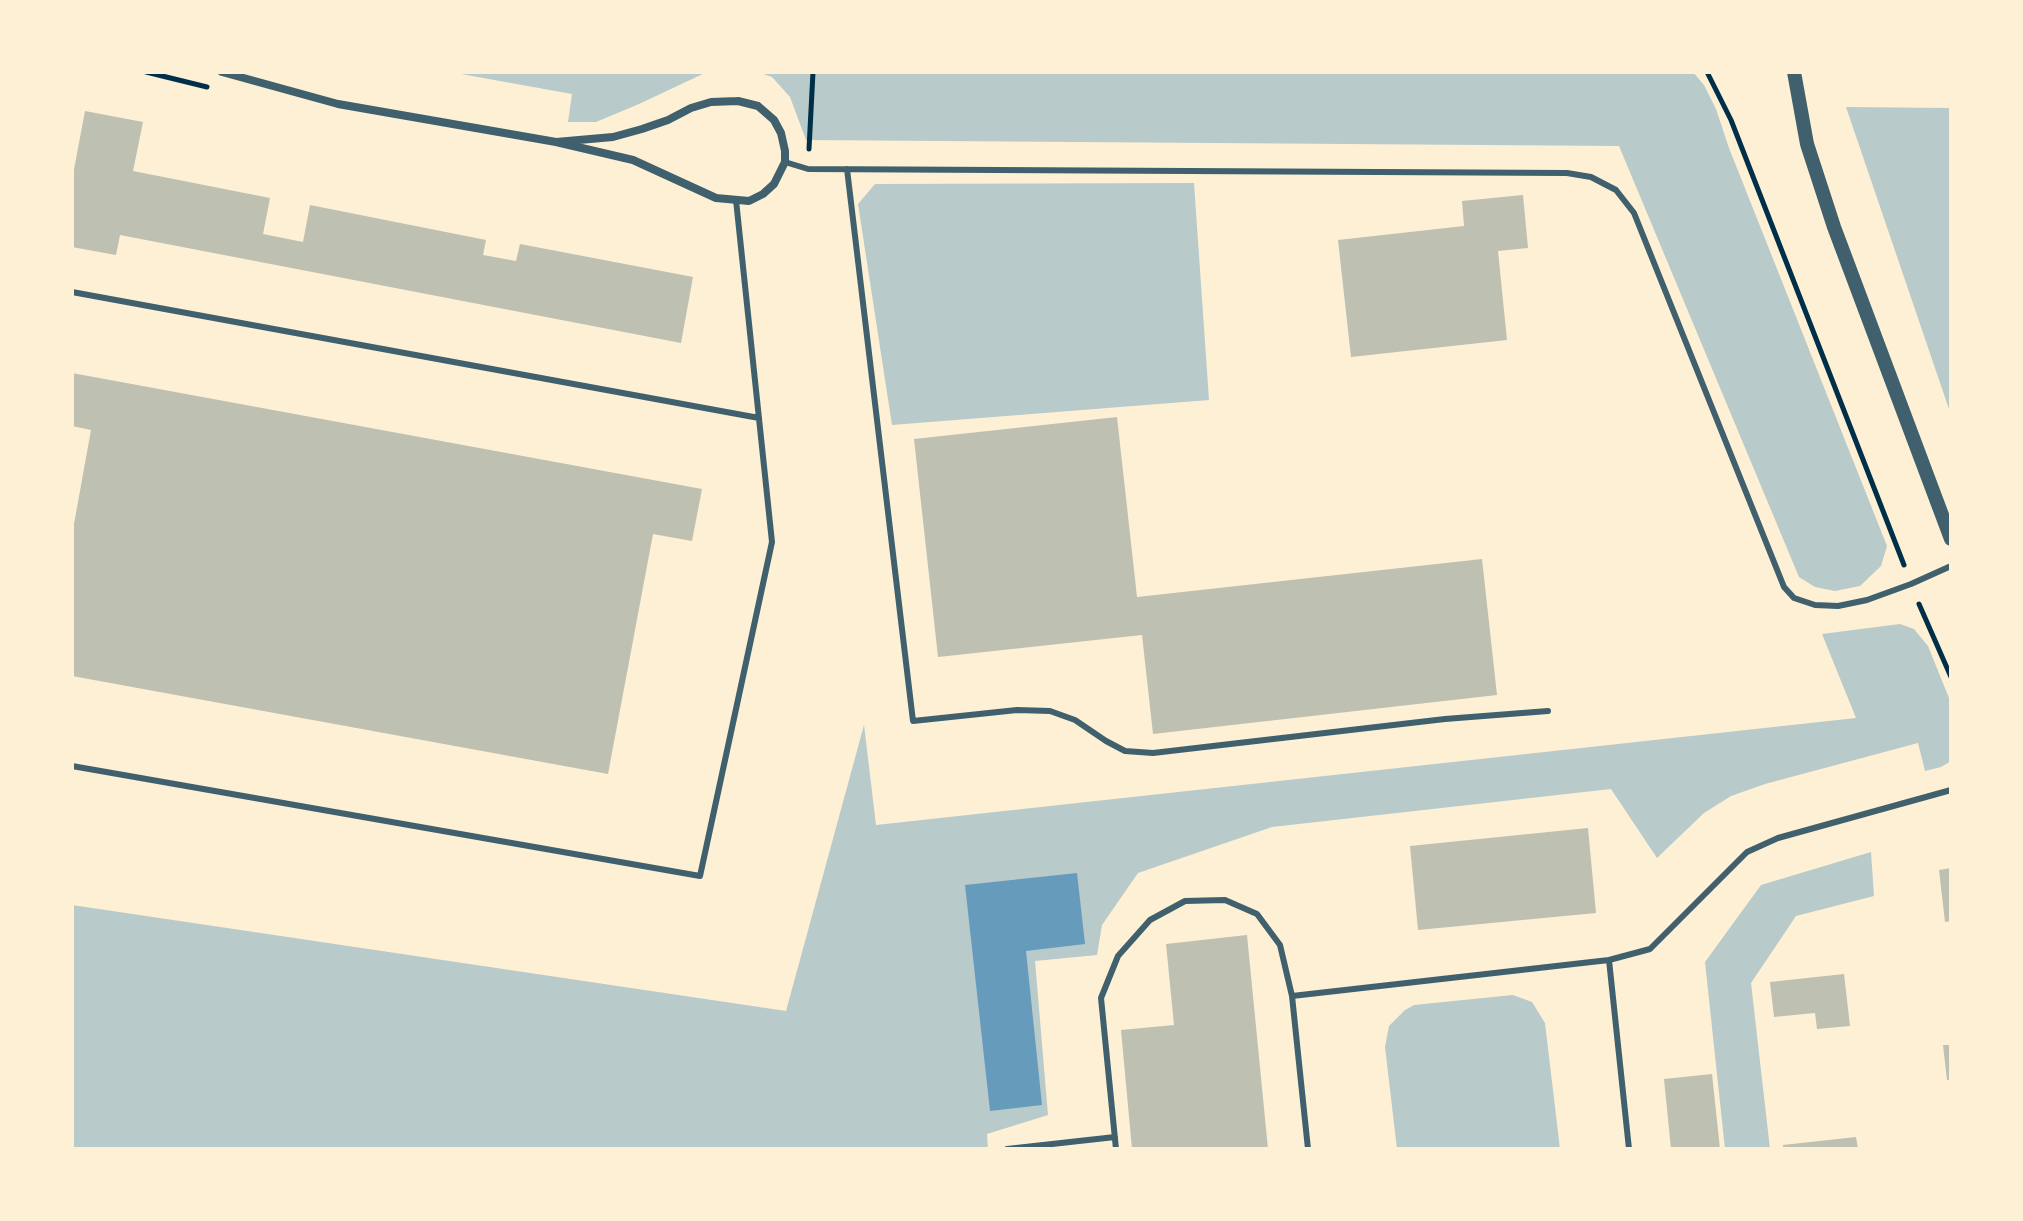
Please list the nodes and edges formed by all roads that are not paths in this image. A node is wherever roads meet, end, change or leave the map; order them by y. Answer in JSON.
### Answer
{"nodes":[{"id":1,"x":222,"y":72,"type":"edge"},
{"id":2,"x":1794,"y":72,"type":"edge"},
{"id":3,"x":556,"y":142,"type":"junction"},
{"id":4,"x":785,"y":162,"type":"junction"},
{"id":5,"x":847,"y":169,"type":"junction"},
{"id":6,"x":736,"y":200,"type":"junction"},
{"id":7,"x":72,"y":292,"type":"edge"},
{"id":8,"x":759,"y":418,"type":"junction"},
{"id":9,"x":1951,"y":539,"type":"edge"},
{"id":10,"x":1951,"y":566,"type":"edge"},
{"id":11,"x":1548,"y":711,"type":"dead end"},
{"id":12,"x":72,"y":766,"type":"edge"},
{"id":13,"x":1951,"y":790,"type":"edge"},
{"id":14,"x":1609,"y":960,"type":"junction"},
{"id":15,"x":1292,"y":996,"type":"junction"},
{"id":16,"x":1115,"y":1137,"type":"junction"},
{"id":17,"x":1007,"y":1149,"type":"edge"},
{"id":18,"x":1116,"y":1149,"type":"edge"},
{"id":19,"x":1308,"y":1149,"type":"edge"},
{"id":20,"x":1629,"y":1149,"type":"edge"}],
"edges":[{"from":1,"to":3,"type":"street"},
{"from":2,"to":9,"type":"street"},
{"from":3,"to":4,"type":"street"},
{"from":3,"to":6,"type":"street"},
{"from":4,"to":5,"type":"lane"},
{"from":4,"to":6,"type":"street"},
{"from":5,"to":10,"type":"lane"},
{"from":5,"to":11,"type":"lane"},
{"from":6,"to":8,"type":"lane"},
{"from":7,"to":8,"type":"lane"},
{"from":8,"to":12,"type":"lane"},
{"from":13,"to":14,"type":"lane"},
{"from":14,"to":15,"type":"lane"},
{"from":14,"to":20,"type":"lane"},
{"from":15,"to":16,"type":"lane"},
{"from":15,"to":19,"type":"lane"},
{"from":16,"to":17,"type":"lane"},
{"from":16,"to":18,"type":"lane"}]}
